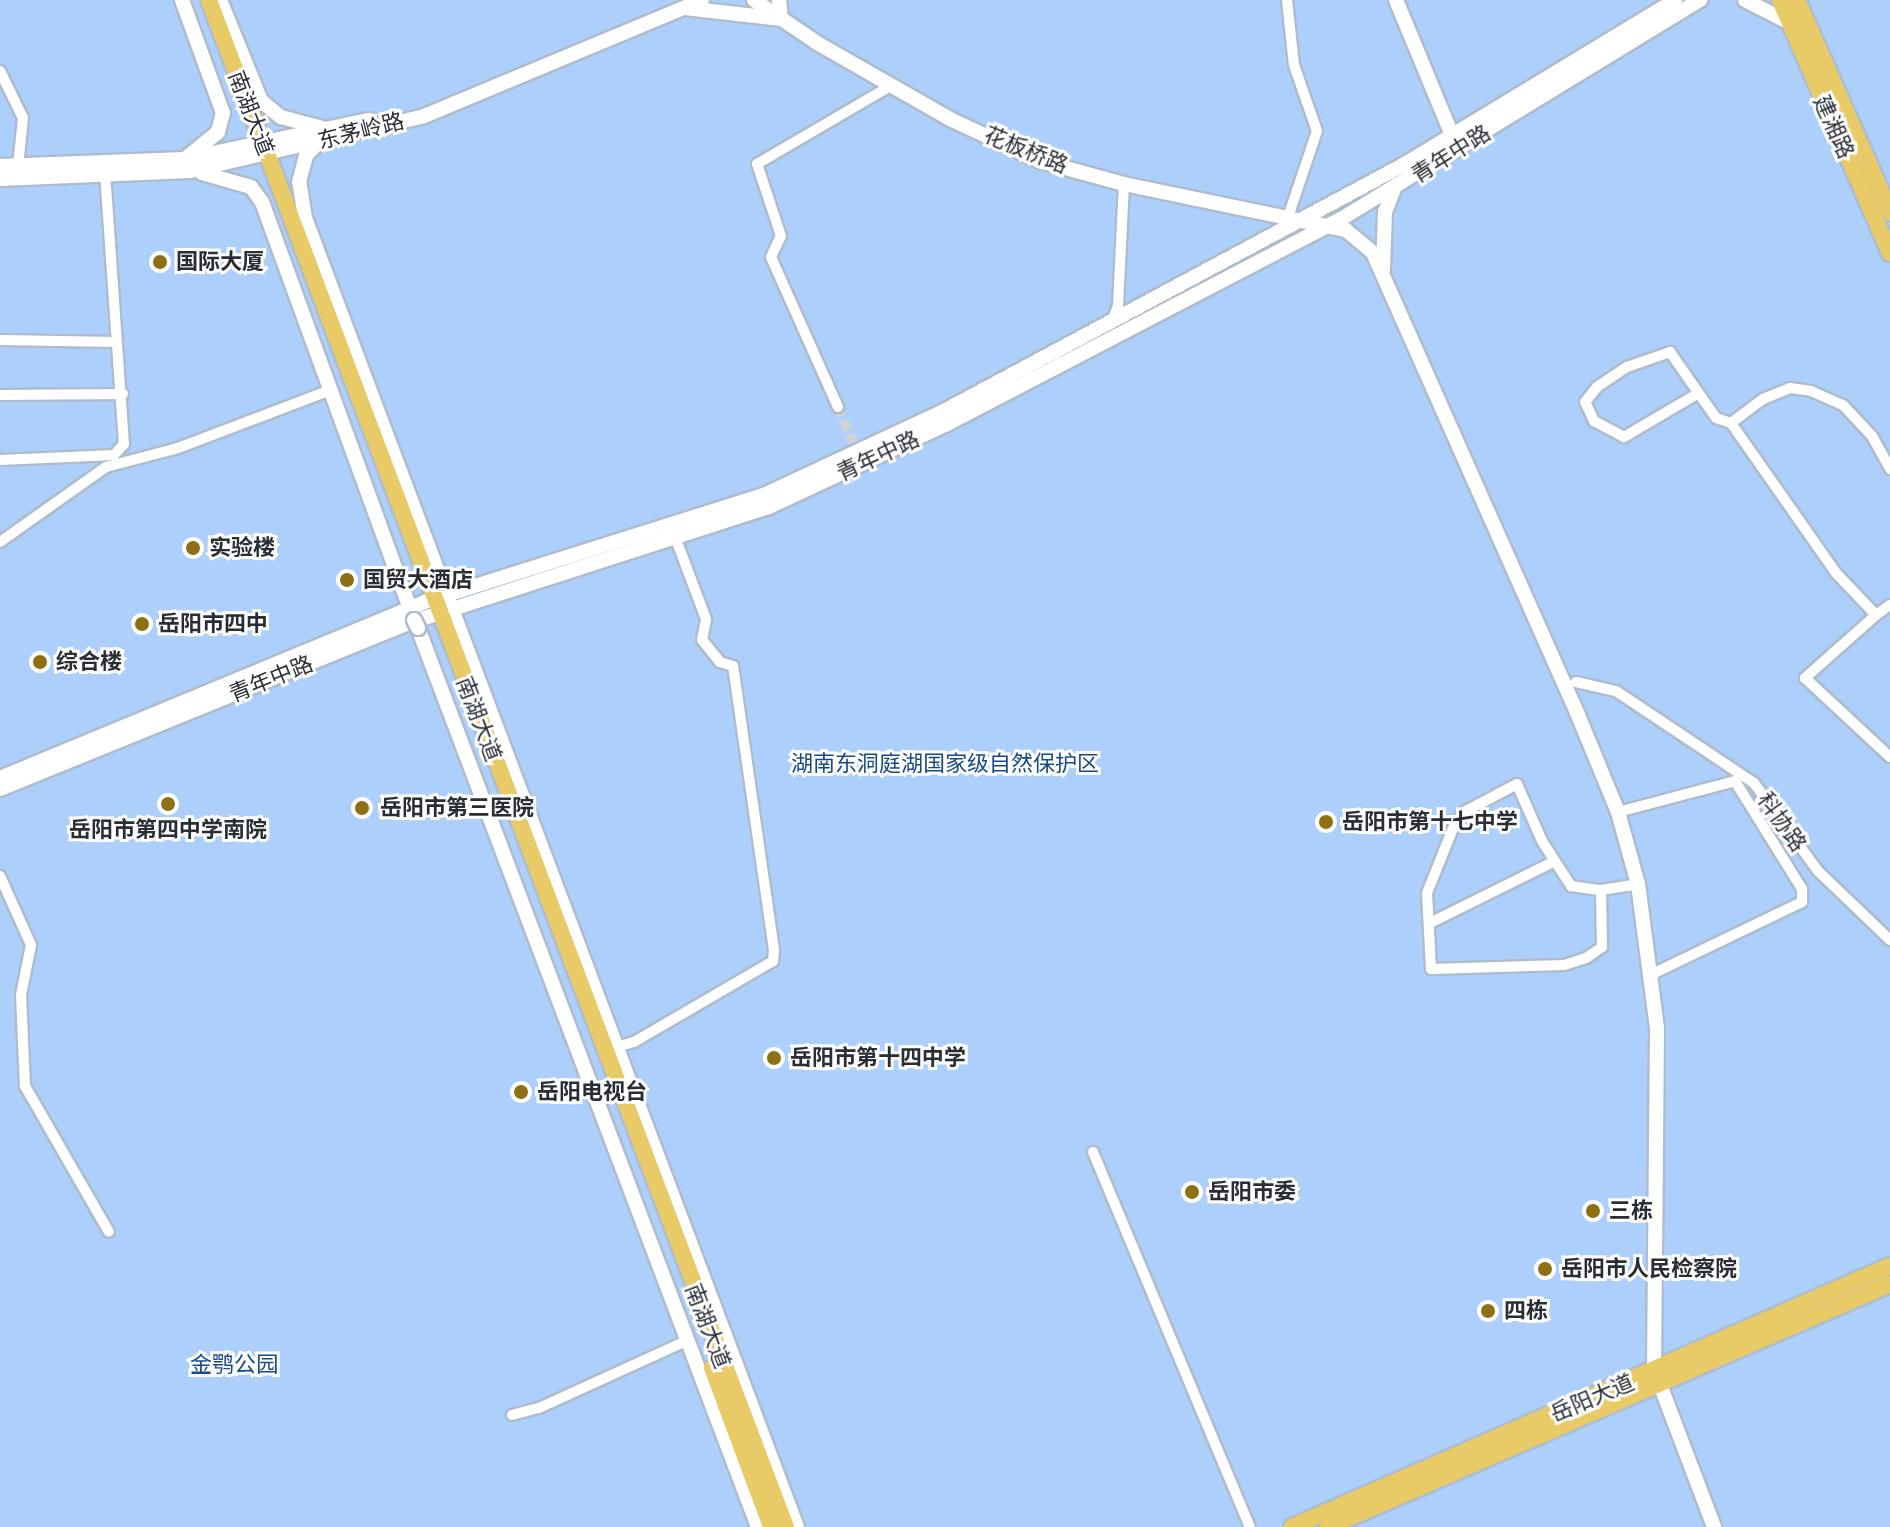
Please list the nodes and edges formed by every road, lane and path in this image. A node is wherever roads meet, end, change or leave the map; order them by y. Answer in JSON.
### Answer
{"nodes":[{"id":1,"x":182,"y":0,"type":"edge"},
{"id":2,"x":197,"y":0,"type":"edge"},
{"id":3,"x":209,"y":0,"type":"edge"},
{"id":4,"x":220,"y":0,"type":"edge"},
{"id":5,"x":702,"y":0,"type":"edge"},
{"id":6,"x":754,"y":0,"type":"edge"},
{"id":7,"x":779,"y":0,"type":"edge"},
{"id":8,"x":1287,"y":0,"type":"edge"},
{"id":9,"x":1396,"y":0,"type":"edge"},
{"id":10,"x":1675,"y":0,"type":"edge"},
{"id":11,"x":1700,"y":0,"type":"edge"},
{"id":12,"x":1745,"y":0,"type":"edge"},
{"id":13,"x":1780,"y":0,"type":"edge"},
{"id":14,"x":1797,"y":0,"type":"edge"},
{"id":15,"x":682,"y":2,"type":"edge"},
{"id":16,"x":1801,"y":13,"type":"edge"},
{"id":17,"x":781,"y":19,"type":"junction"},
{"id":18,"x":0,"y":71,"type":"edge"},
{"id":19,"x":892,"y":85,"type":"junction"},
{"id":20,"x":332,"y":128,"type":"junction"},
{"id":21,"x":1452,"y":135,"type":"junction"},
{"id":22,"x":318,"y":143,"type":"junction"},
{"id":23,"x":260,"y":149,"type":"junction"},
{"id":24,"x":187,"y":165,"type":"junction"},
{"id":25,"x":0,"y":166,"type":"edge"},
{"id":26,"x":18,"y":166,"type":"junction"},
{"id":27,"x":105,"y":174,"type":"junction"},
{"id":28,"x":0,"y":179,"type":"edge"},
{"id":29,"x":1124,"y":184,"type":"junction"},
{"id":30,"x":1394,"y":189,"type":"junction"},
{"id":31,"x":1890,"y":212,"type":"edge"},
{"id":32,"x":1294,"y":218,"type":"junction"},
{"id":33,"x":1327,"y":225,"type":"junction"},
{"id":34,"x":1890,"y":253,"type":"edge"},
{"id":35,"x":1383,"y":269,"type":"junction"},
{"id":36,"x":1110,"y":324,"type":"junction"},
{"id":37,"x":0,"y":340,"type":"edge"},
{"id":38,"x":116,"y":342,"type":"junction"},
{"id":39,"x":331,"y":390,"type":"junction"},
{"id":40,"x":123,"y":394,"type":"junction"},
{"id":41,"x":1697,"y":394,"type":"junction"},
{"id":42,"x":0,"y":395,"type":"edge"},
{"id":43,"x":838,"y":407,"type":"tunnel mouth"},
{"id":44,"x":1731,"y":423,"type":"junction"},
{"id":45,"x":0,"y":460,"type":"edge"},
{"id":46,"x":1890,"y":469,"type":"edge"},
{"id":47,"x":672,"y":530,"type":"junction"},
{"id":48,"x":0,"y":542,"type":"edge"},
{"id":49,"x":1890,"y":605,"type":"edge"},
{"id":50,"x":429,"y":610,"type":"junction"},
{"id":51,"x":1876,"y":615,"type":"junction"},
{"id":52,"x":1576,"y":682,"type":"dead end"},
{"id":53,"x":1890,"y":757,"type":"edge"},
{"id":54,"x":0,"y":778,"type":"edge"},
{"id":55,"x":0,"y":789,"type":"edge"},
{"id":56,"x":1618,"y":812,"type":"junction"},
{"id":57,"x":1553,"y":862,"type":"junction"},
{"id":58,"x":0,"y":876,"type":"edge"},
{"id":59,"x":1638,"y":884,"type":"junction"},
{"id":60,"x":1601,"y":890,"type":"junction"},
{"id":61,"x":1432,"y":922,"type":"junction"},
{"id":62,"x":1890,"y":940,"type":"edge"},
{"id":63,"x":1650,"y":975,"type":"junction"},
{"id":64,"x":616,"y":1047,"type":"junction"},
{"id":65,"x":1093,"y":1152,"type":"dead end"},
{"id":66,"x":109,"y":1232,"type":"dead end"},
{"id":67,"x":1890,"y":1266,"type":"edge"},
{"id":68,"x":1890,"y":1284,"type":"edge"},
{"id":69,"x":688,"y":1340,"type":"junction"},
{"id":70,"x":1657,"y":1381,"type":"junction"},
{"id":71,"x":512,"y":1415,"type":"dead end"},
{"id":72,"x":758,"y":1527,"type":"edge"},
{"id":73,"x":771,"y":1527,"type":"edge"},
{"id":74,"x":786,"y":1527,"type":"edge"},
{"id":75,"x":797,"y":1527,"type":"edge"},
{"id":76,"x":1250,"y":1527,"type":"edge"},
{"id":77,"x":1292,"y":1527,"type":"edge"},
{"id":78,"x":1328,"y":1527,"type":"edge"},
{"id":79,"x":1704,"y":1527,"type":"edge"},
{"id":80,"x":1714,"y":1527,"type":"edge"}],
"edges":[{"from":1,"to":24,"type":"main road"},
{"from":2,"to":23,"type":"main road","name":"南湖大道"},
{"from":3,"to":23,"type":"main road","name":"南湖大道"},
{"from":4,"to":20,"type":"main road"},
{"from":5,"to":15,"type":"main road","name":"东茅岭路"},
{"from":6,"to":17,"type":"main road","name":"花板桥路"},
{"from":7,"to":17,"type":"main road"},
{"from":8,"to":32,"type":"street"},
{"from":9,"to":21,"type":"main road"},
{"from":10,"to":21,"type":"main road","name":"青年中路"},
{"from":11,"to":30,"type":"main road","name":"青年中路"},
{"from":12,"to":16,"type":"main road"},
{"from":13,"to":16,"type":"main road","name":"建湘路"},
{"from":14,"to":16,"type":"main road","name":"建湘路"},
{"from":15,"to":17,"type":"main road"},
{"from":15,"to":20,"type":"main road","name":"东茅岭路"},
{"from":15,"to":22,"type":"main road","name":"东茅岭路"},
{"from":16,"to":31,"type":"main road","name":"建湘路"},
{"from":16,"to":34,"type":"main road","name":"建湘路"},
{"from":17,"to":19,"type":"main road","name":"花板桥路"},
{"from":18,"to":26,"type":"street"},
{"from":19,"to":29,"type":"main road","name":"花板桥路"},
{"from":19,"to":43,"type":"street"},
{"from":20,"to":23,"type":"main road","name":"东茅岭路"},
{"from":21,"to":32,"type":"main road","name":"青年中路"},
{"from":22,"to":23,"type":"main road","name":"东茅岭路"},
{"from":22,"to":50,"type":"main road"},
{"from":23,"to":24,"type":"main road","name":"东茅岭路"},
{"from":23,"to":50,"type":"main road","name":"南湖大道"},
{"from":24,"to":26,"type":"main road","name":"东茅岭路"},
{"from":24,"to":27,"type":"main road","name":"东茅岭路"},
{"from":24,"to":39,"type":"main road"},
{"from":25,"to":26,"type":"main road","name":"东茅岭路"},
{"from":27,"to":28,"type":"main road","name":"东茅岭路"},
{"from":27,"to":38,"type":"street"},
{"from":29,"to":32,"type":"main road","name":"花板桥路"},
{"from":29,"to":36,"type":"street"},
{"from":30,"to":33,"type":"main road","name":"青年中路"},
{"from":30,"to":35,"type":"main road"},
{"from":32,"to":33,"type":"main road","name":"花板桥路"},
{"from":32,"to":36,"type":"main road","name":"青年中路"},
{"from":33,"to":35,"type":"main road","name":"花板桥路"},
{"from":33,"to":47,"type":"main road","name":"青年中路"},
{"from":35,"to":56,"type":"main road"},
{"from":36,"to":47,"type":"main road","name":"青年中路"},
{"from":37,"to":38,"type":"street"},
{"from":38,"to":40,"type":"street"},
{"from":39,"to":48,"type":"street"},
{"from":39,"to":50,"type":"main road"},
{"from":40,"to":42,"type":"street"},
{"from":40,"to":45,"type":"street"},
{"from":41,"to":41,"type":"street"},
{"from":41,"to":44,"type":"street"},
{"from":44,"to":46,"type":"street"},
{"from":44,"to":51,"type":"street"},
{"from":47,"to":50,"type":"main road","name":"青年中路"},
{"from":47,"to":64,"type":"street"},
{"from":49,"to":51,"type":"street"},
{"from":50,"to":54,"type":"main road","name":"青年中路"},
{"from":50,"to":55,"type":"main road","name":"青年中路"},
{"from":50,"to":64,"type":"main road"},
{"from":50,"to":69,"type":"main road"},
{"from":50,"to":73,"type":"main road","name":"南湖大道"},
{"from":50,"to":74,"type":"main road","name":"南湖大道"},
{"from":51,"to":53,"type":"street"},
{"from":52,"to":62,"type":"street","name":"科协路"},
{"from":56,"to":59,"type":"main road"},
{"from":56,"to":63,"type":"street"},
{"from":57,"to":60,"type":"street"},
{"from":57,"to":61,"type":"street"},
{"from":57,"to":61,"type":"street"},
{"from":58,"to":66,"type":"street"},
{"from":59,"to":60,"type":"street"},
{"from":59,"to":63,"type":"main road"},
{"from":60,"to":61,"type":"street"},
{"from":63,"to":70,"type":"main road"},
{"from":64,"to":75,"type":"main road"},
{"from":65,"to":76,"type":"street"},
{"from":67,"to":70,"type":"main road","name":"岳阳大道"},
{"from":68,"to":70,"type":"main road","name":"岳阳大道"},
{"from":69,"to":71,"type":"street"},
{"from":69,"to":72,"type":"main road"},
{"from":70,"to":77,"type":"main road","name":"岳阳大道"},
{"from":70,"to":78,"type":"main road","name":"岳阳大道"},
{"from":70,"to":79,"type":"main road"},
{"from":70,"to":80,"type":"main road"}]}
